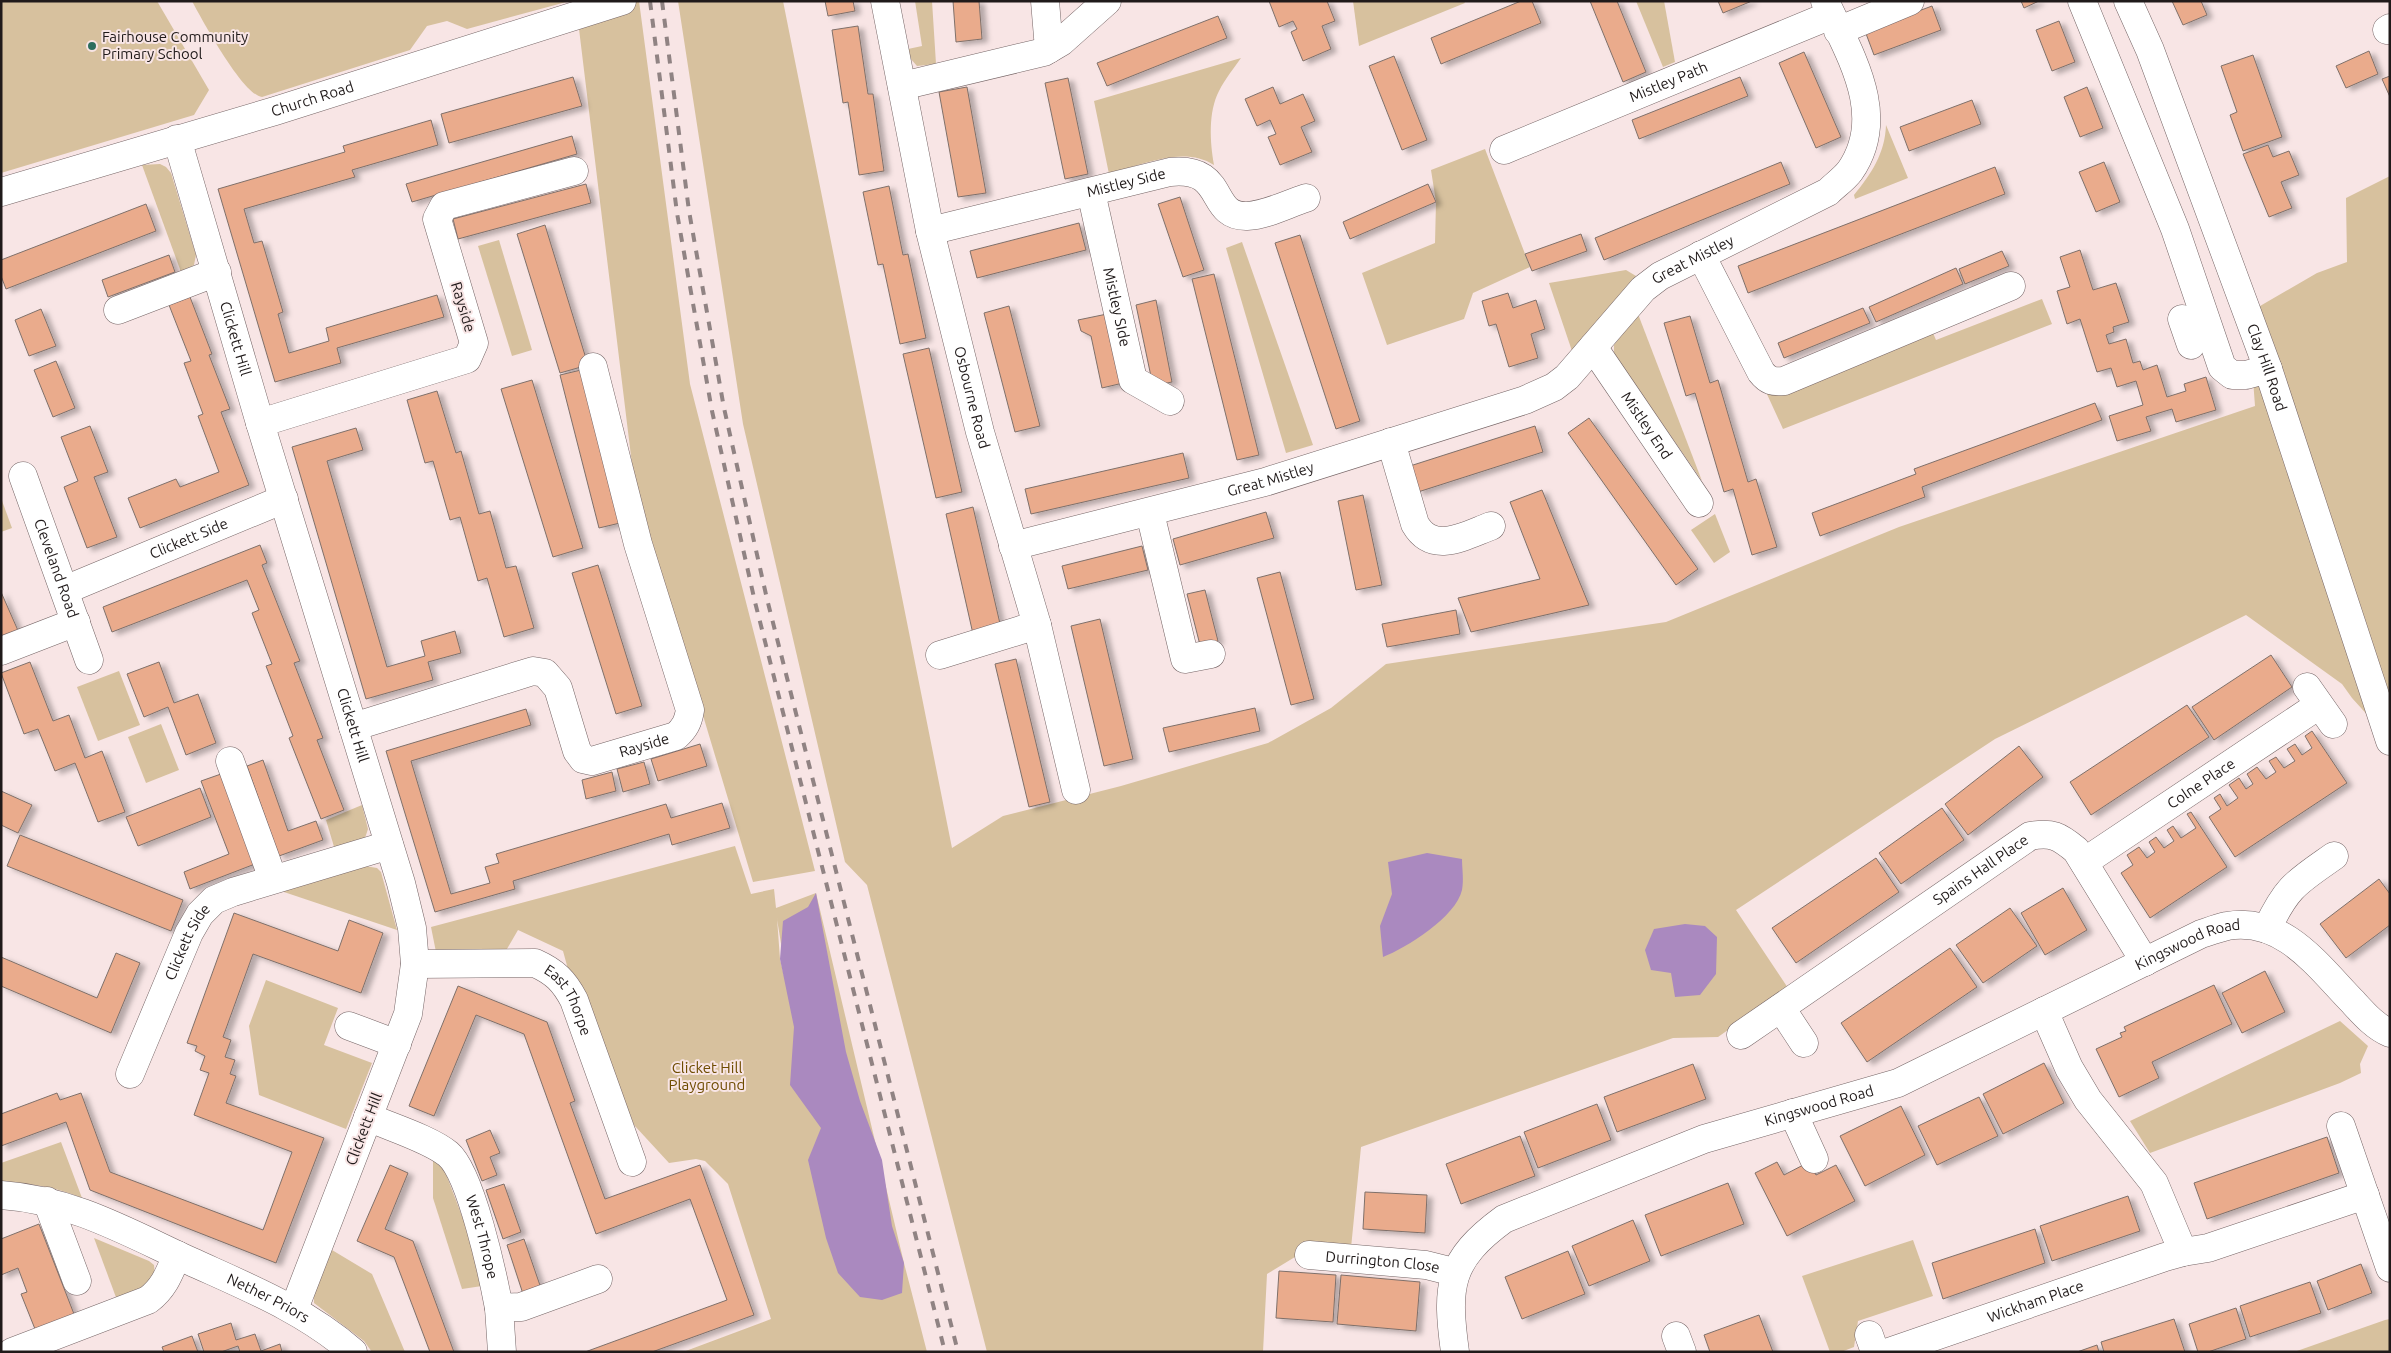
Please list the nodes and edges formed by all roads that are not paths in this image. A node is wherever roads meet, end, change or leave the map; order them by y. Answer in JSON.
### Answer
{"nodes":[{"id":1,"x":622,"y":1,"type":"edge"},
{"id":2,"x":885,"y":1,"type":"edge"},
{"id":3,"x":1045,"y":1,"type":"edge"},
{"id":4,"x":1107,"y":1,"type":"edge"},
{"id":5,"x":1910,"y":1,"type":"edge"},
{"id":6,"x":2082,"y":1,"type":"edge"},
{"id":7,"x":2128,"y":1,"type":"edge"},
{"id":8,"x":1832,"y":16,"type":"edge"},
{"id":9,"x":1049,"y":49,"type":"junction"},
{"id":10,"x":902,"y":86,"type":"junction"},
{"id":11,"x":178,"y":139,"type":"junction"},
{"id":12,"x":1504,"y":150,"type":"dead end"},
{"id":13,"x":574,"y":171,"type":"dead end"},
{"id":14,"x":1,"y":192,"type":"edge"},
{"id":15,"x":1091,"y":192,"type":"junction"},
{"id":16,"x":1306,"y":198,"type":"dead end"},
{"id":17,"x":930,"y":231,"type":"junction"},
{"id":18,"x":1701,"y":256,"type":"junction"},
{"id":19,"x":217,"y":272,"type":"junction"},
{"id":20,"x":2012,"y":286,"type":"dead end"},
{"id":21,"x":118,"y":310,"type":"dead end"},
{"id":22,"x":1593,"y":347,"type":"junction"},
{"id":23,"x":593,"y":367,"type":"dead end"},
{"id":24,"x":2268,"y":369,"type":"junction"},
{"id":25,"x":1170,"y":401,"type":"dead end"},
{"id":26,"x":260,"y":423,"type":"junction"},
{"id":27,"x":1391,"y":442,"type":"junction"},
{"id":28,"x":23,"y":476,"type":"dead end"},
{"id":29,"x":284,"y":499,"type":"junction"},
{"id":30,"x":1700,"y":503,"type":"dead end"},
{"id":31,"x":1150,"y":512,"type":"junction"},
{"id":32,"x":1491,"y":526,"type":"dead end"},
{"id":33,"x":1013,"y":546,"type":"junction"},
{"id":34,"x":65,"y":590,"type":"junction"},
{"id":35,"x":76,"y":622,"type":"junction"},
{"id":36,"x":1037,"y":625,"type":"junction"},
{"id":37,"x":1,"y":651,"type":"edge"},
{"id":38,"x":1210,"y":654,"type":"dead end"},
{"id":39,"x":940,"y":655,"type":"dead end"},
{"id":40,"x":88,"y":660,"type":"dead end"},
{"id":41,"x":2319,"y":705,"type":"dead end"},
{"id":42,"x":353,"y":727,"type":"junction"},
{"id":43,"x":2390,"y":742,"type":"edge"},
{"id":44,"x":230,"y":761,"type":"dead end"},
{"id":45,"x":1076,"y":790,"type":"dead end"},
{"id":46,"x":390,"y":845,"type":"junction"},
{"id":47,"x":2334,"y":856,"type":"dead end"},
{"id":48,"x":2084,"y":862,"type":"junction"},
{"id":49,"x":273,"y":879,"type":"junction"},
{"id":50,"x":2267,"y":929,"type":"junction"},
{"id":51,"x":2145,"y":962,"type":"junction"},
{"id":52,"x":415,"y":964,"type":"junction"},
{"id":53,"x":1781,"y":1008,"type":"junction"},
{"id":54,"x":2044,"y":1011,"type":"junction"},
{"id":55,"x":349,"y":1026,"type":"dead end"},
{"id":56,"x":2390,"y":1033,"type":"edge"},
{"id":57,"x":1740,"y":1035,"type":"dead end"},
{"id":58,"x":1804,"y":1043,"type":"dead end"},
{"id":59,"x":397,"y":1044,"type":"junction"},
{"id":60,"x":130,"y":1074,"type":"dead end"},
{"id":61,"x":1794,"y":1113,"type":"junction"},
{"id":62,"x":368,"y":1117,"type":"junction"},
{"id":63,"x":2341,"y":1126,"type":"dead end"},
{"id":64,"x":1814,"y":1158,"type":"dead end"},
{"id":65,"x":632,"y":1162,"type":"dead end"},
{"id":66,"x":1,"y":1194,"type":"edge"},
{"id":67,"x":2365,"y":1195,"type":"junction"},
{"id":68,"x":47,"y":1201,"type":"junction"},
{"id":69,"x":2183,"y":1252,"type":"junction"},
{"id":70,"x":177,"y":1255,"type":"junction"},
{"id":71,"x":1309,"y":1255,"type":"dead end"},
{"id":72,"x":2390,"y":1268,"type":"edge"},
{"id":73,"x":1454,"y":1272,"type":"junction"},
{"id":74,"x":598,"y":1279,"type":"dead end"},
{"id":75,"x":77,"y":1281,"type":"dead end"},
{"id":76,"x":499,"y":1308,"type":"junction"},
{"id":77,"x":294,"y":1309,"type":"junction"},
{"id":78,"x":1878,"y":1346,"type":"edge"},
{"id":79,"x":12,"y":1352,"type":"edge"},
{"id":80,"x":353,"y":1352,"type":"edge"},
{"id":81,"x":502,"y":1352,"type":"edge"},
{"id":82,"x":1454,"y":1352,"type":"edge"}],
"edges":[{"from":1,"to":11,"type":"street","name":"Church Road"},
{"from":2,"to":10,"type":"street","name":"Osbourne Road"},
{"from":3,"to":9,"type":"street"},
{"from":4,"to":9,"type":"street"},
{"from":5,"to":8,"type":"street","name":"Mistley Path"},
{"from":6,"to":24,"type":"street"},
{"from":7,"to":24,"type":"street","name":"Clay Hill Road"},
{"from":8,"to":12,"type":"street","name":"Mistley Path"},
{"from":8,"to":18,"type":"street","name":"Great Mistley"},
{"from":9,"to":10,"type":"street"},
{"from":10,"to":17,"type":"street","name":"Osbourne Road"},
{"from":11,"to":14,"type":"street","name":"Church Road"},
{"from":11,"to":19,"type":"street","name":"Clickett Hill"},
{"from":13,"to":26,"type":"street","name":"Rayside"},
{"from":15,"to":16,"type":"street","name":"Mistley Side"},
{"from":15,"to":17,"type":"street","name":"Mistley Side"},
{"from":15,"to":25,"type":"street","name":"Mistley SIde"},
{"from":17,"to":33,"type":"street","name":"Osbourne Road"},
{"from":18,"to":20,"type":"street"},
{"from":18,"to":22,"type":"street","name":"Great Mistley"},
{"from":19,"to":21,"type":"street"},
{"from":19,"to":26,"type":"street","name":"Clickett Hill"},
{"from":22,"to":27,"type":"street","name":"Great Mistley"},
{"from":22,"to":30,"type":"street","name":"Mistley End"},
{"from":23,"to":42,"type":"street","name":"Rayside"},
{"from":24,"to":43,"type":"street","name":"Clay Hill Road"},
{"from":26,"to":29,"type":"street","name":"Clickett Hill"},
{"from":27,"to":31,"type":"street","name":"Great Mistley"},
{"from":27,"to":32,"type":"street"},
{"from":28,"to":34,"type":"street","name":"Cleveland Road"},
{"from":29,"to":34,"type":"street","name":"Clickett Side"},
{"from":29,"to":42,"type":"street","name":"Clickett Hill"},
{"from":31,"to":33,"type":"street","name":"Great Mistley"},
{"from":31,"to":38,"type":"street"},
{"from":33,"to":36,"type":"street","name":"Osbourne Road"},
{"from":34,"to":35,"type":"street","name":"Cleveland Road"},
{"from":35,"to":37,"type":"street"},
{"from":35,"to":40,"type":"street","name":"Cleveland Road"},
{"from":36,"to":39,"type":"street"},
{"from":36,"to":45,"type":"street","name":"Osbourne Road"},
{"from":41,"to":48,"type":"street","name":"Colne Place"},
{"from":42,"to":46,"type":"street","name":"Clickett Hill"},
{"from":44,"to":49,"type":"street"},
{"from":46,"to":49,"type":"street","name":"Clickett Side"},
{"from":46,"to":52,"type":"street","name":"Clickett Hill"},
{"from":47,"to":50,"type":"street"},
{"from":48,"to":51,"type":"street","name":"Spains Hall Place"},
{"from":48,"to":53,"type":"street","name":"Spains Hall Place"},
{"from":49,"to":60,"type":"street","name":"Clickett Side"},
{"from":50,"to":51,"type":"street","name":"Kingswood Road"},
{"from":50,"to":56,"type":"street","name":"Kingswood Road"},
{"from":51,"to":54,"type":"street","name":"Kingswood Road"},
{"from":52,"to":59,"type":"street","name":"Clickett Hill"},
{"from":52,"to":65,"type":"street","name":"East Thorpe"},
{"from":53,"to":57,"type":"street","name":"Spains Hall Place"},
{"from":53,"to":58,"type":"street"},
{"from":54,"to":61,"type":"street","name":"Kingswood Road"},
{"from":54,"to":69,"type":"street"},
{"from":55,"to":59,"type":"street"},
{"from":59,"to":62,"type":"street","name":"Clickett Hill"},
{"from":61,"to":64,"type":"street"},
{"from":61,"to":73,"type":"street","name":"Kingswood Road"},
{"from":62,"to":76,"type":"street","name":"West Thrope"},
{"from":62,"to":77,"type":"street","name":"Clickett Hill"},
{"from":63,"to":67,"type":"street"},
{"from":66,"to":68,"type":"street","name":"Nether Priors"},
{"from":67,"to":69,"type":"street","name":"Wickham Place"},
{"from":67,"to":72,"type":"street"},
{"from":68,"to":70,"type":"street","name":"Nether Priors"},
{"from":68,"to":75,"type":"street"},
{"from":69,"to":78,"type":"street","name":"Wickham Place"},
{"from":70,"to":77,"type":"street","name":"Nether Priors"},
{"from":70,"to":79,"type":"street"},
{"from":71,"to":73,"type":"street","name":"Durrington Close"},
{"from":73,"to":82,"type":"street","name":"Kingswood Road"},
{"from":74,"to":76,"type":"street"},
{"from":76,"to":81,"type":"street","name":"West Thrope"},
{"from":77,"to":80,"type":"street","name":"Nether Priors"}]}
